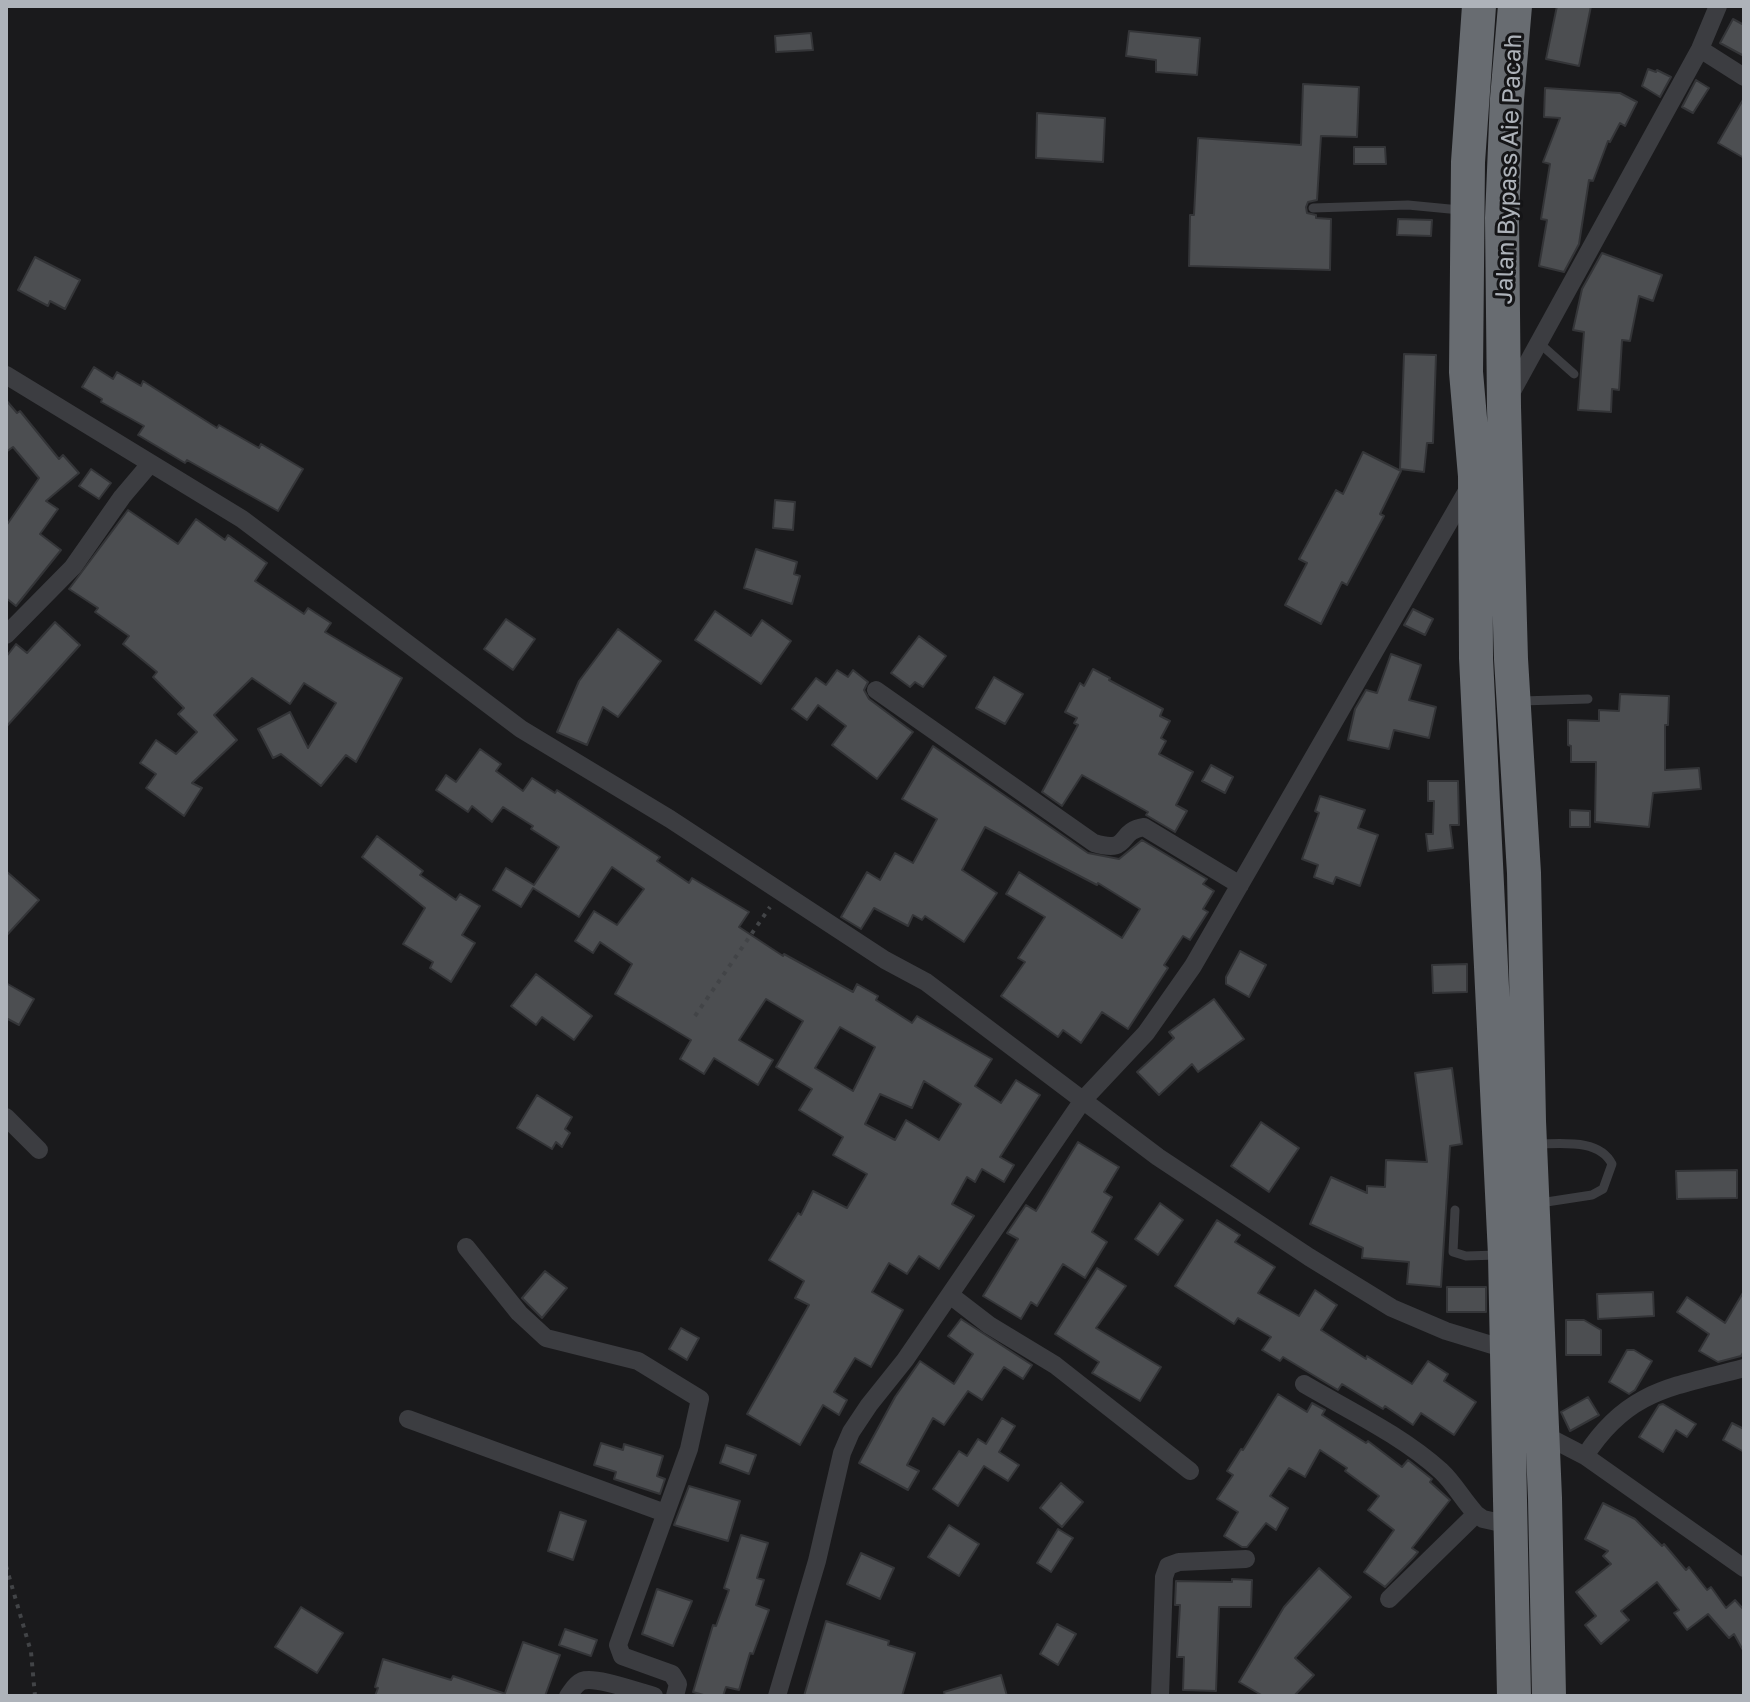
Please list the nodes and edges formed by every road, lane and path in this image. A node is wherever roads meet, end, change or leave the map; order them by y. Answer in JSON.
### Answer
{"nodes":[{"id":1,"x":1479,"y":6,"type":"edge"},
{"id":2,"x":1515,"y":6,"type":"edge"},
{"id":3,"x":1718,"y":6,"type":"edge"},
{"id":4,"x":1700,"y":49,"type":"junction"},
{"id":5,"x":1744,"y":77,"type":"edge"},
{"id":6,"x":1313,"y":208,"type":"dead end"},
{"id":7,"x":1468,"y":211,"type":"junction"},
{"id":8,"x":1538,"y":342,"type":"junction"},
{"id":9,"x":1574,"y":374,"type":"dead end"},
{"id":10,"x":6,"y":375,"type":"edge"},
{"id":11,"x":1504,"y":407,"type":"junction"},
{"id":12,"x":150,"y":464,"type":"junction"},
{"id":13,"x":1475,"y":476,"type":"junction"},
{"id":14,"x":6,"y":635,"type":"edge"},
{"id":15,"x":876,"y":690,"type":"dead end"},
{"id":16,"x":1588,"y":699,"type":"dead end"},
{"id":17,"x":1514,"y":702,"type":"junction"},
{"id":18,"x":1240,"y":885,"type":"junction"},
{"id":19,"x":781,"y":892,"type":"junction"},
{"id":20,"x":695,"y":1016,"type":"dead end"},
{"id":21,"x":1083,"y":1100,"type":"junction"},
{"id":22,"x":6,"y":1117,"type":"edge"},
{"id":23,"x":1532,"y":1144,"type":"junction"},
{"id":24,"x":39,"y":1150,"type":"dead end"},
{"id":25,"x":1533,"y":1204,"type":"junction"},
{"id":26,"x":1455,"y":1210,"type":"dead end"},
{"id":27,"x":466,"y":1247,"type":"dead end"},
{"id":28,"x":1505,"y":1255,"type":"junction"},
{"id":29,"x":950,"y":1295,"type":"junction"},
{"id":30,"x":1505,"y":1349,"type":"junction"},
{"id":31,"x":1744,"y":1368,"type":"edge"},
{"id":32,"x":1304,"y":1384,"type":"dead end"},
{"id":33,"x":408,"y":1419,"type":"dead end"},
{"id":34,"x":1541,"y":1439,"type":"junction"},
{"id":35,"x":1585,"y":1456,"type":"junction"},
{"id":36,"x":1190,"y":1471,"type":"dead end"},
{"id":37,"x":665,"y":1513,"type":"junction"},
{"id":38,"x":1476,"y":1514,"type":"junction"},
{"id":39,"x":1510,"y":1525,"type":"junction"},
{"id":40,"x":1246,"y":1559,"type":"dead end"},
{"id":41,"x":6,"y":1566,"type":"edge"},
{"id":42,"x":1744,"y":1568,"type":"edge"},
{"id":43,"x":1389,"y":1599,"type":"dead end"},
{"id":44,"x":35,"y":1696,"type":"edge"},
{"id":45,"x":568,"y":1696,"type":"edge"},
{"id":46,"x":654,"y":1696,"type":"edge"},
{"id":47,"x":675,"y":1696,"type":"edge"},
{"id":48,"x":777,"y":1696,"type":"edge"},
{"id":49,"x":1160,"y":1696,"type":"edge"},
{"id":50,"x":1514,"y":1696,"type":"edge"},
{"id":51,"x":1549,"y":1696,"type":"edge"}],
"edges":[{"from":1,"to":7,"type":"highway","name":"Jalan Bypass Aie Pacah"},
{"from":2,"to":11,"type":"highway","name":"Jalan Bypass Aie Pacah"},
{"from":3,"to":4,"type":"street"},
{"from":4,"to":5,"type":"street"},
{"from":4,"to":8,"type":"street"},
{"from":6,"to":7,"type":"lane"},
{"from":7,"to":13,"type":"highway","name":"Jalan Bypass Aie Pacah"},
{"from":8,"to":9,"type":"lane"},
{"from":8,"to":11,"type":"street"},
{"from":10,"to":12,"type":"street"},
{"from":11,"to":13,"type":"street"},
{"from":11,"to":17,"type":"highway","name":"Jalan Bypass Aie Pacah"},
{"from":12,"to":14,"type":"street"},
{"from":12,"to":19,"type":"street"},
{"from":13,"to":18,"type":"street"},
{"from":13,"to":28,"type":"highway","name":"Jalan Bypass Aie Pacah"},
{"from":15,"to":18,"type":"street"},
{"from":16,"to":17,"type":"lane"},
{"from":17,"to":23,"type":"highway","name":"Jalan Bypass Aie Pacah"},
{"from":18,"to":21,"type":"street"},
{"from":19,"to":20,"type":"path"},
{"from":19,"to":21,"type":"street"},
{"from":21,"to":29,"type":"street"},
{"from":21,"to":30,"type":"street"},
{"from":22,"to":24,"type":"street"},
{"from":23,"to":25,"type":"highway","name":"Jalan Bypass Aie Pacah"},
{"from":23,"to":25,"type":"lane"},
{"from":25,"to":34,"type":"highway","name":"Jalan Bypass Aie Pacah"},
{"from":26,"to":28,"type":"lane"},
{"from":27,"to":37,"type":"street"},
{"from":28,"to":30,"type":"highway","name":"Jalan Bypass Aie Pacah"},
{"from":29,"to":36,"type":"street"},
{"from":29,"to":48,"type":"street"},
{"from":30,"to":39,"type":"highway","name":"Jalan Bypass Aie Pacah"},
{"from":31,"to":35,"type":"street"},
{"from":32,"to":38,"type":"street"},
{"from":33,"to":37,"type":"street"},
{"from":34,"to":35,"type":"street"},
{"from":34,"to":51,"type":"highway","name":"Jalan Bypass Aie Pacah"},
{"from":35,"to":42,"type":"street"},
{"from":37,"to":47,"type":"street"},
{"from":38,"to":39,"type":"street"},
{"from":38,"to":43,"type":"street"},
{"from":39,"to":50,"type":"highway","name":"Jalan Bypass Aie Pacah"},
{"from":40,"to":49,"type":"street"},
{"from":41,"to":44,"type":"path"},
{"from":45,"to":46,"type":"street"}]}
